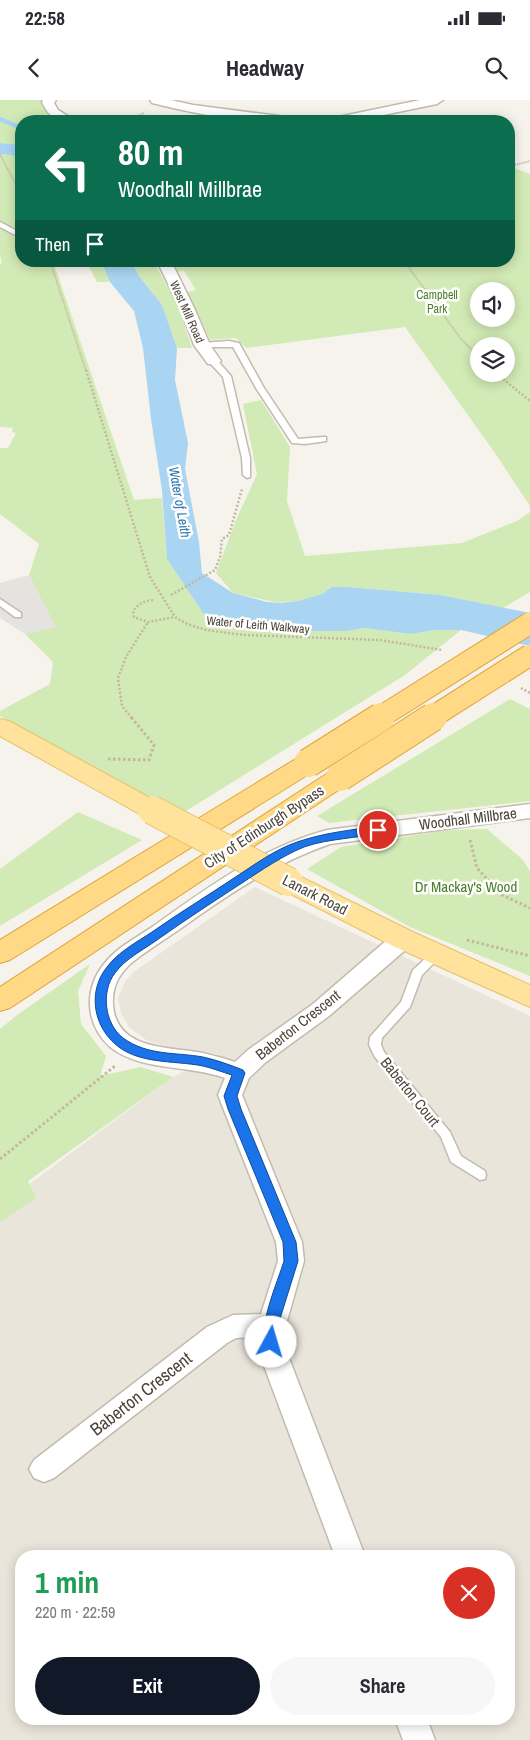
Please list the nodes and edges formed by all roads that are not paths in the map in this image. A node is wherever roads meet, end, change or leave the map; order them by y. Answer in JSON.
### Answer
{"nodes":[{"id":1,"x":50,"y":100,"type":"edge"},
{"id":2,"x":156,"y":100,"type":"edge"},
{"id":3,"x":372,"y":100,"type":"edge"},
{"id":4,"x":437,"y":100,"type":"edge"},
{"id":5,"x":390,"y":110,"type":"junction"},
{"id":6,"x":59,"y":115,"type":"edge"},
{"id":7,"x":225,"y":115,"type":"edge"},
{"id":8,"x":366,"y":115,"type":"edge"},
{"id":9,"x":0,"y":224,"type":"edge"},
{"id":10,"x":15,"y":233,"type":"edge"},
{"id":11,"x":167,"y":267,"type":"edge"},
{"id":12,"x":202,"y":345,"type":"junction"},
{"id":13,"x":212,"y":362,"type":"joint"},
{"id":14,"x":323,"y":439,"type":"dead end"},
{"id":15,"x":247,"y":475,"type":"road end"},
{"id":16,"x":0,"y":602,"type":"edge"},
{"id":17,"x":18,"y":615,"type":"dead end"},
{"id":18,"x":530,"y":623,"type":"edge"},
{"id":19,"x":530,"y":655,"type":"edge"},
{"id":20,"x":0,"y":726,"type":"edge"},
{"id":21,"x":530,"y":811,"type":"edge"},
{"id":22,"x":403,"y":939,"type":"junction"},
{"id":23,"x":0,"y":953,"type":"edge"},
{"id":24,"x":436,"y":955,"type":"junction"},
{"id":25,"x":530,"y":996,"type":"edge"},
{"id":26,"x":0,"y":1001,"type":"edge"},
{"id":27,"x":239,"y":1073,"type":"junction"},
{"id":28,"x":480,"y":1175,"type":"dead end"},
{"id":29,"x":271,"y":1325,"type":"junction"},
{"id":30,"x":44,"y":1469,"type":"dead end"},
{"id":31,"x":348,"y":1550,"type":"edge"},
{"id":32,"x":413,"y":1725,"type":"edge"},
{"id":33,"x":419,"y":1740,"type":"edge"}],
"edges":[{"from":1,"to":6,"type":"street"},
{"from":2,"to":7,"type":"street"},
{"from":3,"to":5,"type":"street"},
{"from":4,"to":5,"type":"street"},
{"from":5,"to":8,"type":"street"},
{"from":9,"to":10,"type":"lane"},
{"from":11,"to":12,"type":"street","name":"West Mill Road"},
{"from":12,"to":13,"type":"street","name":"West Mill Road"},
{"from":12,"to":14,"type":"lane"},
{"from":13,"to":15,"type":"lane"},
{"from":16,"to":17,"type":"lane"},
{"from":18,"to":23,"type":"highway","name":"City of Edinburgh Bypass","bridge":true},
{"from":19,"to":26,"type":"highway","name":"City of Edinburgh Bypass","bridge":true},
{"from":20,"to":22,"type":"main road","name":"Lanark Road","bridge":true},
{"from":21,"to":27,"type":"street","name":"Woodhall Millbrae"},
{"from":22,"to":24,"type":"main road","name":"Lanark Road"},
{"from":22,"to":27,"type":"street","name":"Baberton Crescent"},
{"from":24,"to":25,"type":"main road","name":"Lanark Road"},
{"from":24,"to":28,"type":"lane","name":"Baberton Court"},
{"from":27,"to":29,"type":"street","name":"Baberton Crescent"},
{"from":29,"to":30,"type":"street","name":"Baberton Crescent"},
{"from":29,"to":31,"type":"street","name":"Baberton Crescent"},
{"from":32,"to":33,"type":"street"}]}
